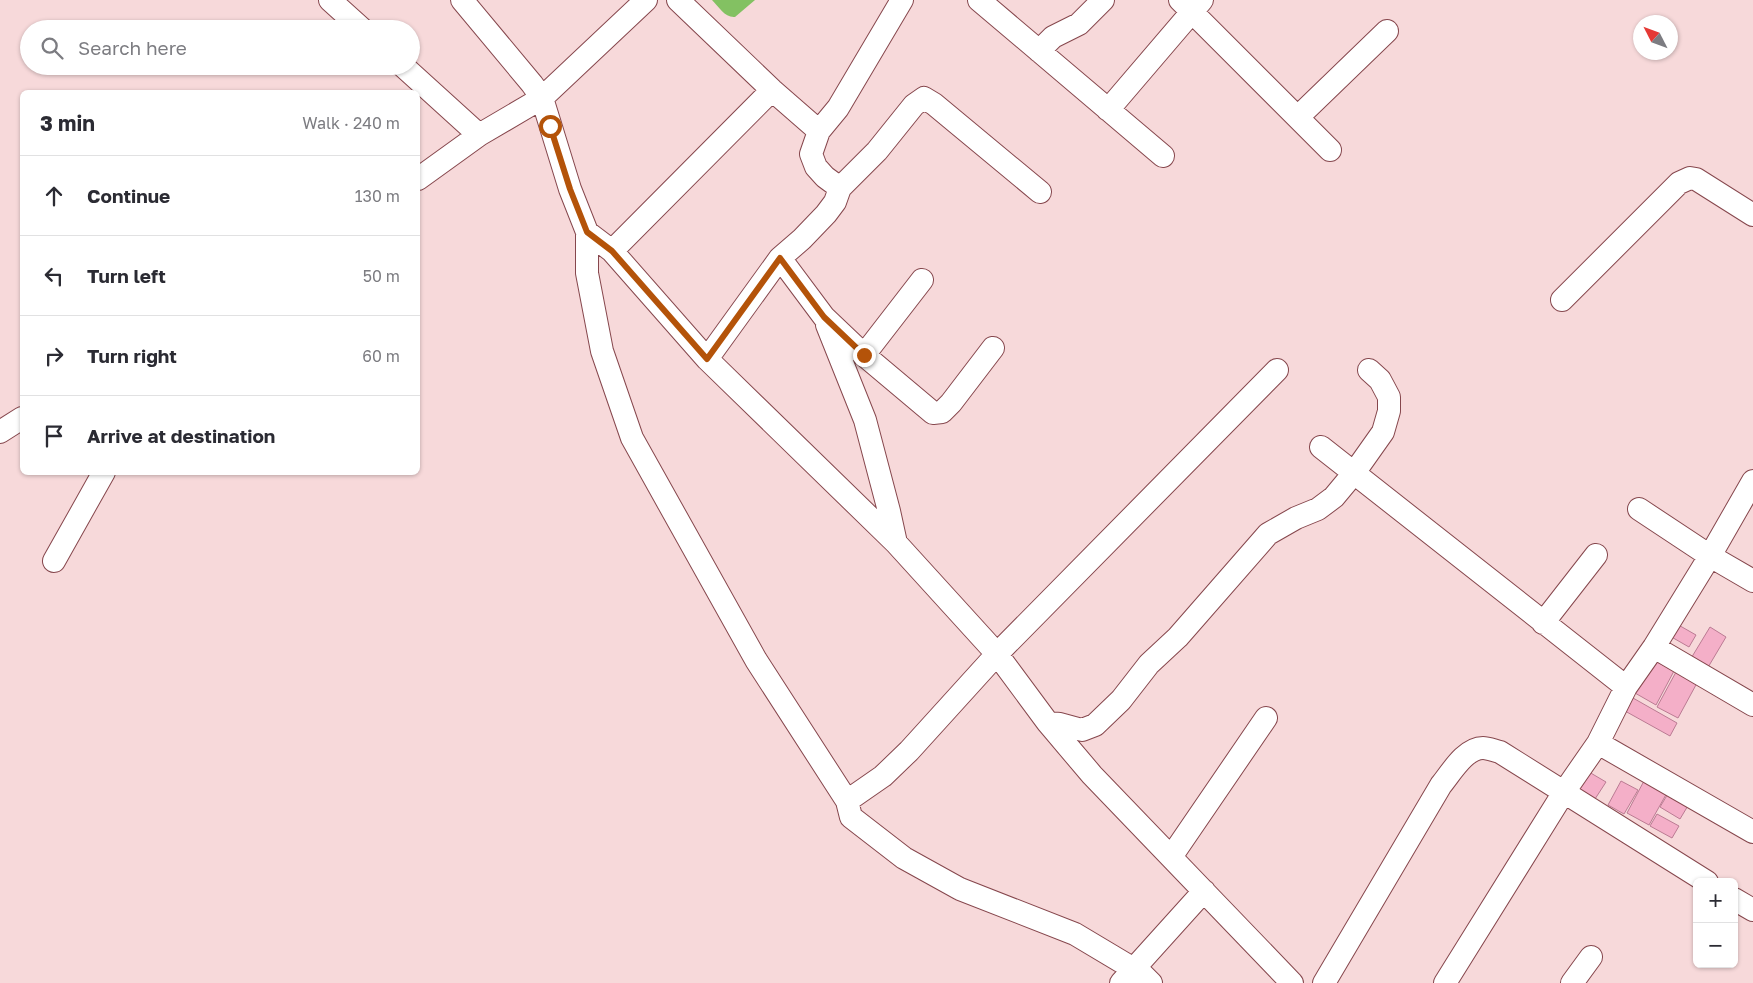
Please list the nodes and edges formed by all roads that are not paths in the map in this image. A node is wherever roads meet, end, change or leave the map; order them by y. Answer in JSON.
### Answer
{"nodes":[{"id":1,"x":330,"y":0,"type":"edge"},
{"id":2,"x":462,"y":0,"type":"edge"},
{"id":3,"x":646,"y":0,"type":"edge"},
{"id":4,"x":678,"y":0,"type":"edge"},
{"id":5,"x":902,"y":0,"type":"edge"},
{"id":6,"x":979,"y":0,"type":"edge"},
{"id":7,"x":1103,"y":0,"type":"edge"},
{"id":8,"x":1191,"y":4,"type":"edge"},
{"id":9,"x":352,"y":20,"type":"edge"},
{"id":10,"x":1387,"y":31,"type":"dead end"},
{"id":11,"x":1039,"y":51,"type":"junction"},
{"id":12,"x":413,"y":75,"type":"edge"},
{"id":13,"x":772,"y":90,"type":"junction"},
{"id":14,"x":542,"y":98,"type":"junction"},
{"id":15,"x":1108,"y":110,"type":"junction"},
{"id":16,"x":1298,"y":118,"type":"junction"},
{"id":17,"x":819,"y":131,"type":"junction"},
{"id":18,"x":479,"y":135,"type":"junction"},
{"id":19,"x":1330,"y":150,"type":"dead end"},
{"id":20,"x":1163,"y":156,"type":"dead end"},
{"id":21,"x":420,"y":178,"type":"edge"},
{"id":22,"x":840,"y":188,"type":"junction"},
{"id":23,"x":1040,"y":192,"type":"dead end"},
{"id":24,"x":1753,"y":215,"type":"edge"},
{"id":25,"x":587,"y":232,"type":"junction"},
{"id":26,"x":612,"y":251,"type":"junction"},
{"id":27,"x":780,"y":258,"type":"junction"},
{"id":28,"x":922,"y":280,"type":"dead end"},
{"id":29,"x":1562,"y":300,"type":"dead end"},
{"id":30,"x":824,"y":317,"type":"junction"},
{"id":31,"x":993,"y":348,"type":"dead end"},
{"id":32,"x":864,"y":355,"type":"junction"},
{"id":33,"x":707,"y":359,"type":"junction"},
{"id":34,"x":1277,"y":370,"type":"dead end"},
{"id":35,"x":1369,"y":370,"type":"dead end"},
{"id":36,"x":20,"y":419,"type":"edge"},
{"id":37,"x":0,"y":432,"type":"edge"},
{"id":38,"x":1321,"y":447,"type":"dead end"},
{"id":39,"x":1354,"y":473,"type":"junction"},
{"id":40,"x":102,"y":475,"type":"edge"},
{"id":41,"x":1753,"y":481,"type":"edge"},
{"id":42,"x":1639,"y":509,"type":"dead end"},
{"id":43,"x":896,"y":543,"type":"junction"},
{"id":44,"x":1596,"y":555,"type":"dead end"},
{"id":45,"x":1710,"y":556,"type":"junction"},
{"id":46,"x":54,"y":561,"type":"dead end"},
{"id":47,"x":1753,"y":581,"type":"edge"},
{"id":48,"x":1543,"y":622,"type":"junction"},
{"id":49,"x":1654,"y":648,"type":"junction"},
{"id":50,"x":997,"y":654,"type":"junction"},
{"id":51,"x":1626,"y":687,"type":"junction"},
{"id":52,"x":1753,"y":705,"type":"edge"},
{"id":53,"x":1266,"y":718,"type":"dead end"},
{"id":54,"x":1048,"y":723,"type":"junction"},
{"id":55,"x":1598,"y":742,"type":"junction"},
{"id":56,"x":1564,"y":792,"type":"junction"},
{"id":57,"x":847,"y":801,"type":"junction"},
{"id":58,"x":1753,"y":832,"type":"edge"},
{"id":59,"x":1171,"y":857,"type":"junction"},
{"id":60,"x":1701,"y":878,"type":"edge"},
{"id":61,"x":1204,"y":891,"type":"junction"},
{"id":62,"x":1738,"y":901,"type":"edge"},
{"id":63,"x":1753,"y":910,"type":"edge"},
{"id":64,"x":1267,"y":956,"type":"junction"},
{"id":65,"x":1591,"y":957,"type":"dead end"},
{"id":66,"x":1135,"y":978,"type":"edge"},
{"id":67,"x":1276,"y":983,"type":"edge"},
{"id":68,"x":1292,"y":983,"type":"edge"},
{"id":69,"x":1324,"y":983,"type":"edge"},
{"id":70,"x":1445,"y":983,"type":"edge"},
{"id":71,"x":1572,"y":983,"type":"edge"}],
"edges":[{"from":1,"to":9,"type":"street"},
{"from":2,"to":14,"type":"street"},
{"from":3,"to":14,"type":"street"},
{"from":4,"to":13,"type":"street"},
{"from":5,"to":17,"type":"street"},
{"from":6,"to":11,"type":"street"},
{"from":7,"to":11,"type":"street"},
{"from":8,"to":15,"type":"street"},
{"from":8,"to":16,"type":"street"},
{"from":10,"to":16,"type":"street"},
{"from":11,"to":15,"type":"street"},
{"from":12,"to":18,"type":"street"},
{"from":13,"to":17,"type":"street"},
{"from":13,"to":26,"type":"street"},
{"from":14,"to":18,"type":"street"},
{"from":14,"to":25,"type":"street"},
{"from":15,"to":20,"type":"street"},
{"from":16,"to":19,"type":"street"},
{"from":17,"to":22,"type":"street"},
{"from":18,"to":21,"type":"street"},
{"from":22,"to":23,"type":"street"},
{"from":22,"to":27,"type":"street"},
{"from":24,"to":29,"type":"street"},
{"from":25,"to":26,"type":"street"},
{"from":25,"to":57,"type":"street"},
{"from":26,"to":33,"type":"street"},
{"from":27,"to":30,"type":"street"},
{"from":27,"to":33,"type":"street"},
{"from":28,"to":32,"type":"street"},
{"from":30,"to":32,"type":"street"},
{"from":30,"to":43,"type":"street"},
{"from":31,"to":32,"type":"street"},
{"from":33,"to":43,"type":"street"},
{"from":34,"to":50,"type":"street"},
{"from":35,"to":39,"type":"street"},
{"from":36,"to":37,"type":"street"},
{"from":38,"to":39,"type":"street"},
{"from":39,"to":48,"type":"street"},
{"from":39,"to":54,"type":"street"},
{"from":40,"to":46,"type":"street"},
{"from":41,"to":45,"type":"street"},
{"from":42,"to":45,"type":"street"},
{"from":43,"to":50,"type":"street"},
{"from":44,"to":48,"type":"street"},
{"from":45,"to":47,"type":"street"},
{"from":45,"to":49,"type":"street"},
{"from":48,"to":51,"type":"street"},
{"from":49,"to":51,"type":"street"},
{"from":49,"to":52,"type":"street"},
{"from":50,"to":54,"type":"street"},
{"from":50,"to":57,"type":"street"},
{"from":51,"to":55,"type":"street"},
{"from":53,"to":59,"type":"street"},
{"from":54,"to":59,"type":"street"},
{"from":55,"to":56,"type":"street"},
{"from":55,"to":58,"type":"street"},
{"from":56,"to":60,"type":"street"},
{"from":56,"to":69,"type":"street"},
{"from":56,"to":70,"type":"street"},
{"from":57,"to":66,"type":"street"},
{"from":59,"to":61,"type":"street"},
{"from":61,"to":64,"type":"street"},
{"from":61,"to":66,"type":"street"},
{"from":62,"to":63,"type":"street"},
{"from":64,"to":67,"type":"street"},
{"from":64,"to":68,"type":"street"},
{"from":65,"to":71,"type":"street"}]}
